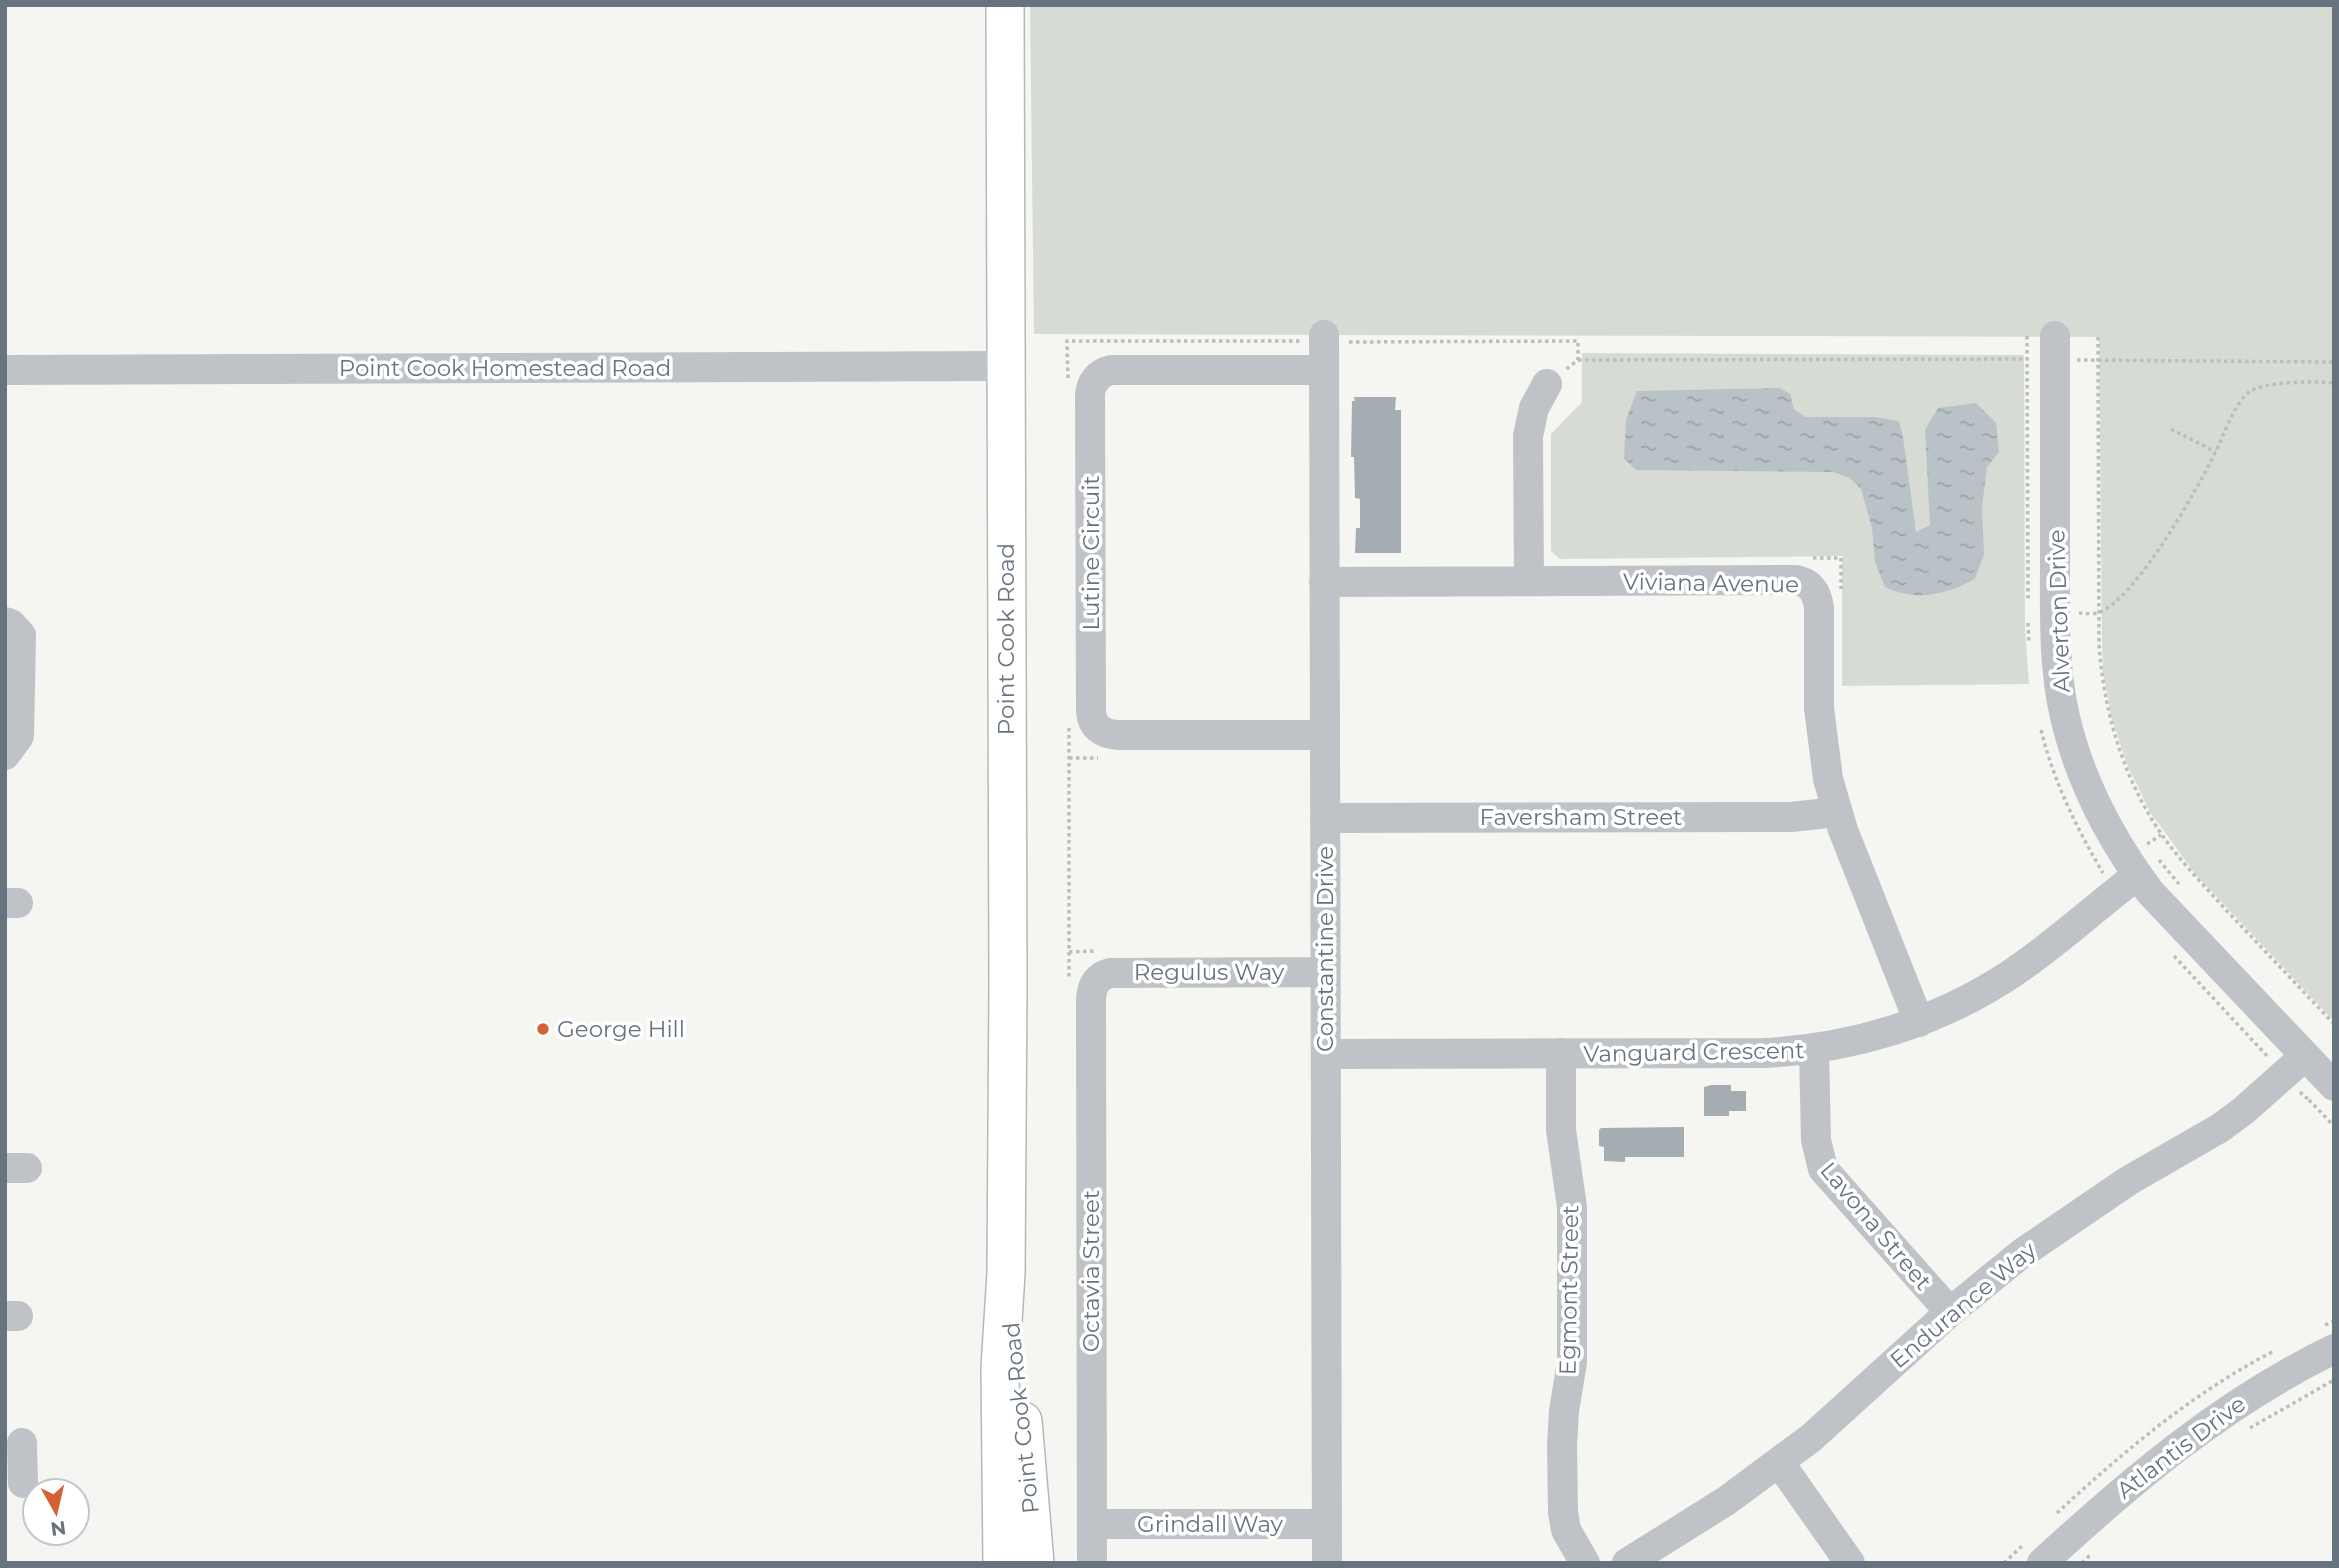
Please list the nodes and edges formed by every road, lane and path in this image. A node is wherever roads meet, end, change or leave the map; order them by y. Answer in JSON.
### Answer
{"nodes":[{"id":1,"x":1005,"y":5,"type":"edge"},
{"id":2,"x":1324,"y":335,"type":"dead end"},
{"id":3,"x":2098,"y":337,"type":"dead end"},
{"id":4,"x":2054,"y":354,"type":"junction"},
{"id":5,"x":1578,"y":360,"type":"dead end"},
{"id":6,"x":2098,"y":360,"type":"junction"},
{"id":7,"x":2334,"y":362,"type":"edge"},
{"id":8,"x":1006,"y":366,"type":"junction"},
{"id":9,"x":5,"y":370,"type":"edge"},
{"id":10,"x":1324,"y":370,"type":"junction"},
{"id":11,"x":2334,"y":383,"type":"edge"},
{"id":12,"x":1547,"y":384,"type":"dead end"},
{"id":13,"x":2171,"y":429,"type":"dead end"},
{"id":14,"x":2216,"y":452,"type":"junction"},
{"id":15,"x":1814,"y":558,"type":"dead end"},
{"id":16,"x":1529,"y":580,"type":"junction"},
{"id":17,"x":1324,"y":582,"type":"junction"},
{"id":18,"x":1841,"y":590,"type":"dead end"},
{"id":19,"x":2028,"y":611,"type":"dead end"},
{"id":20,"x":2081,"y":613,"type":"dead end"},
{"id":21,"x":2098,"y":613,"type":"junction"},
{"id":22,"x":2081,"y":621,"type":"dead end"},
{"id":23,"x":5,"y":622,"type":"edge"},
{"id":24,"x":2028,"y":623,"type":"dead end"},
{"id":25,"x":2029,"y":645,"type":"dead end"},
{"id":26,"x":2040,"y":728,"type":"dead end"},
{"id":27,"x":1324,"y":735,"type":"junction"},
{"id":28,"x":5,"y":755,"type":"edge"},
{"id":29,"x":1837,"y":811,"type":"junction"},
{"id":30,"x":1325,"y":818,"type":"junction"},
{"id":31,"x":2143,"y":836,"type":"dead end"},
{"id":32,"x":2149,"y":861,"type":"junction"},
{"id":33,"x":2103,"y":874,"type":"dead end"},
{"id":34,"x":2186,"y":892,"type":"dead end"},
{"id":35,"x":1325,"y":972,"type":"junction"},
{"id":36,"x":1096,"y":981,"type":"joint"},
{"id":37,"x":1919,"y":1022,"type":"junction"},
{"id":38,"x":2334,"y":1024,"type":"edge"},
{"id":39,"x":1814,"y":1050,"type":"junction"},
{"id":40,"x":1562,"y":1053,"type":"junction"},
{"id":41,"x":1326,"y":1054,"type":"junction"},
{"id":42,"x":2305,"y":1056,"type":"junction"},
{"id":43,"x":2271,"y":1059,"type":"dead end"},
{"id":44,"x":2264,"y":1066,"type":"dead end"},
{"id":45,"x":2334,"y":1086,"type":"edge"},
{"id":46,"x":1006,"y":1273,"type":"junction"},
{"id":47,"x":1950,"y":1312,"type":"junction"},
{"id":48,"x":2334,"y":1349,"type":"edge"},
{"id":49,"x":2334,"y":1380,"type":"edge"},
{"id":50,"x":2244,"y":1432,"type":"dead end"},
{"id":51,"x":1779,"y":1462,"type":"junction"},
{"id":52,"x":1092,"y":1524,"type":"junction"},
{"id":53,"x":1327,"y":1524,"type":"junction"},
{"id":54,"x":2096,"y":1549,"type":"dead end"},
{"id":55,"x":1002,"y":1563,"type":"edge"},
{"id":56,"x":1035,"y":1563,"type":"edge"},
{"id":57,"x":1092,"y":1563,"type":"edge"},
{"id":58,"x":1327,"y":1563,"type":"edge"},
{"id":59,"x":1585,"y":1563,"type":"edge"},
{"id":60,"x":1627,"y":1563,"type":"edge"},
{"id":61,"x":1850,"y":1563,"type":"edge"},
{"id":62,"x":2042,"y":1563,"type":"edge"},
{"id":63,"x":2082,"y":1563,"type":"edge"}],
"edges":[{"from":1,"to":8,"type":"main road","name":"Point Cook Road"},
{"from":2,"to":10,"type":"street","name":"Constantine Drive"},
{"from":3,"to":6,"type":"path"},
{"from":4,"to":5,"type":"path"},
{"from":4,"to":6,"type":"path"},
{"from":4,"to":19,"type":"path"},
{"from":4,"to":32,"type":"street","name":"Alverton Drive"},
{"from":6,"to":7,"type":"path"},
{"from":6,"to":21,"type":"path"},
{"from":8,"to":9,"type":"street","name":"Point Cook Homestead Road"},
{"from":8,"to":46,"type":"main road","name":"Point Cook Road"},
{"from":10,"to":17,"type":"street","name":"Constantine Drive"},
{"from":10,"to":27,"type":"street","name":"Lutine Circuit"},
{"from":11,"to":14,"type":"path"},
{"from":12,"to":16,"type":"street"},
{"from":13,"to":14,"type":"path"},
{"from":14,"to":21,"type":"path"},
{"from":15,"to":18,"type":"path"},
{"from":16,"to":17,"type":"street","name":"Viviana Avenue"},
{"from":16,"to":29,"type":"street","name":"Viviana Avenue"},
{"from":17,"to":27,"type":"street","name":"Constantine Drive"},
{"from":20,"to":22,"type":"path"},
{"from":21,"to":38,"type":"path"},
{"from":23,"to":28,"type":"street"},
{"from":24,"to":25,"type":"path"},
{"from":26,"to":33,"type":"path"},
{"from":27,"to":30,"type":"street","name":"Constantine Drive"},
{"from":29,"to":30,"type":"street","name":"Faversham Street"},
{"from":29,"to":37,"type":"street","name":"Viviana Avenue"},
{"from":30,"to":35,"type":"street","name":"Constantine Drive"},
{"from":31,"to":32,"type":"path"},
{"from":32,"to":34,"type":"path"},
{"from":32,"to":37,"type":"street","name":"Vanguard Crescent"},
{"from":32,"to":42,"type":"street","name":"Alverton Drive"},
{"from":35,"to":36,"type":"street","name":"Regulus Way"},
{"from":35,"to":41,"type":"street","name":"Constantine Drive"},
{"from":36,"to":52,"type":"street","name":"Octavia Street"},
{"from":37,"to":39,"type":"street","name":"Vanguard Crescent"},
{"from":39,"to":40,"type":"street","name":"Vanguard Crescent"},
{"from":39,"to":47,"type":"street","name":"Lavona Street"},
{"from":40,"to":41,"type":"street","name":"Vanguard Crescent"},
{"from":40,"to":59,"type":"street","name":"Egmont Street"},
{"from":41,"to":53,"type":"street","name":"Constantine Drive"},
{"from":42,"to":45,"type":"street","name":"Alverton Drive"},
{"from":42,"to":47,"type":"street","name":"Endurance Way"},
{"from":43,"to":44,"type":"path"},
{"from":46,"to":55,"type":"main road","name":"Point Cook Road"},
{"from":46,"to":56,"type":"main road","name":"Point Cook Road"},
{"from":47,"to":51,"type":"street","name":"Endurance Way"},
{"from":48,"to":62,"type":"street","name":"Atlantis Drive"},
{"from":49,"to":50,"type":"path"},
{"from":51,"to":60,"type":"street","name":"Endurance Way"},
{"from":51,"to":61,"type":"street"},
{"from":52,"to":53,"type":"street","name":"Grindall Way"},
{"from":52,"to":57,"type":"street","name":"Octavia Street"},
{"from":53,"to":58,"type":"street","name":"Constantine Drive"},
{"from":54,"to":63,"type":"path"}]}
